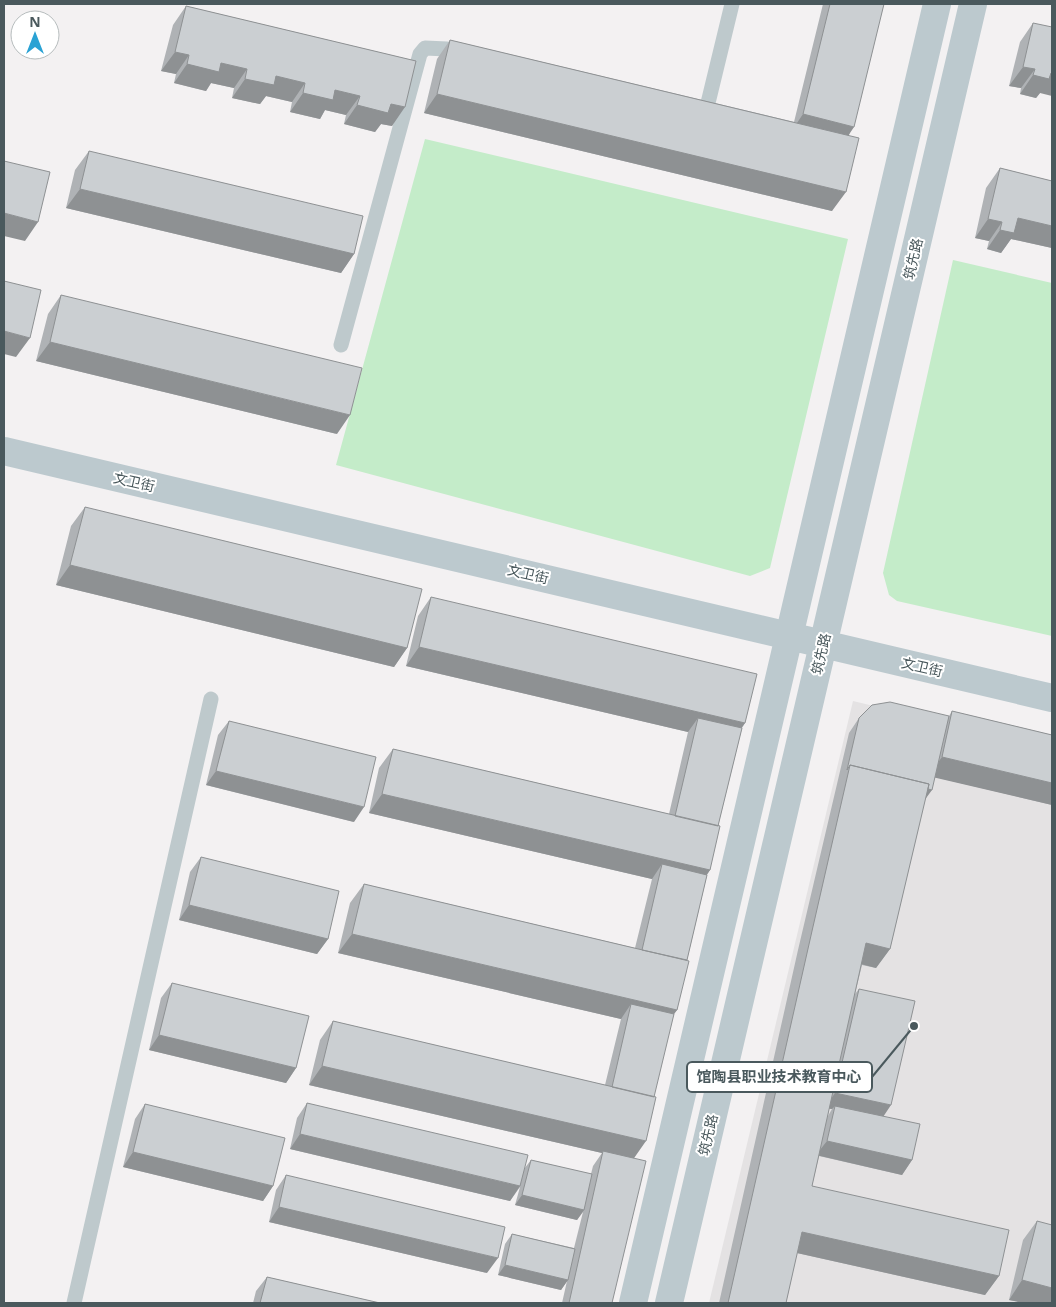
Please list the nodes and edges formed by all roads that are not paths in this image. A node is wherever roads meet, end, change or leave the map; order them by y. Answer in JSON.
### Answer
{"nodes":[{"id":1,"x":732,"y":4,"type":"edge"},
{"id":2,"x":937,"y":4,"type":"edge"},
{"id":3,"x":973,"y":4,"type":"edge"},
{"id":4,"x":476,"y":57,"type":"edge"},
{"id":5,"x":680,"y":108,"type":"edge"},
{"id":6,"x":341,"y":345,"type":"dead end"},
{"id":7,"x":4,"y":451,"type":"edge"},
{"id":8,"x":789,"y":636,"type":"junction"},
{"id":9,"x":823,"y":644,"type":"junction"},
{"id":10,"x":1052,"y":698,"type":"edge"},
{"id":11,"x":211,"y":699,"type":"dead end"},
{"id":12,"x":74,"y":1303,"type":"edge"},
{"id":13,"x":633,"y":1303,"type":"edge"},
{"id":14,"x":669,"y":1303,"type":"edge"}],
"edges":[{"from":1,"to":5,"type":"lane"},
{"from":2,"to":8,"type":"street"},
{"from":3,"to":9,"type":"street","name":"筑先路"},
{"from":4,"to":6,"type":"lane"},
{"from":7,"to":8,"type":"street","name":"文卫街"},
{"from":8,"to":9,"type":"street","name":"文卫街"},
{"from":8,"to":13,"type":"street"},
{"from":9,"to":10,"type":"street","name":"文卫街"},
{"from":9,"to":14,"type":"street","name":"筑先路"},
{"from":11,"to":12,"type":"lane"}]}
